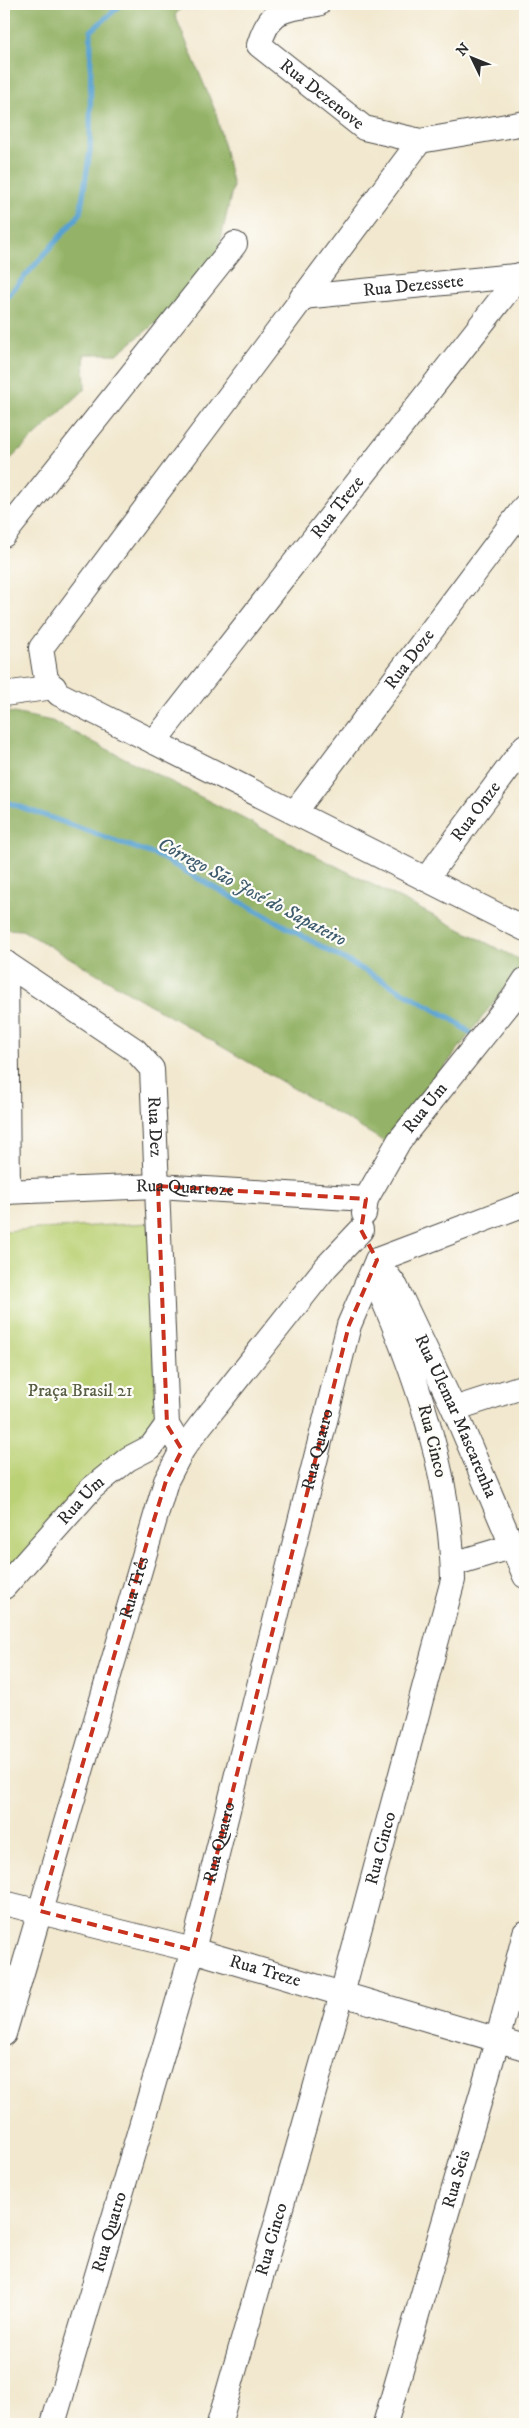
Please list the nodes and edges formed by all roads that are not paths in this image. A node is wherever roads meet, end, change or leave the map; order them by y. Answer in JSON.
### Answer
{"nodes":[{"id":1,"x":318,"y":4,"type":"edge"},
{"id":2,"x":525,"y":123,"type":"edge"},
{"id":3,"x":420,"y":141,"type":"junction"},
{"id":4,"x":235,"y":244,"type":"dead end"},
{"id":5,"x":523,"y":275,"type":"edge"},
{"id":6,"x":302,"y":297,"type":"junction"},
{"id":7,"x":525,"y":506,"type":"edge"},
{"id":8,"x":4,"y":536,"type":"edge"},
{"id":9,"x":54,"y":688,"type":"junction"},
{"id":10,"x":4,"y":694,"type":"edge"},
{"id":11,"x":154,"y":742,"type":"junction"},
{"id":12,"x":525,"y":746,"type":"edge"},
{"id":13,"x":295,"y":812,"type":"junction"},
{"id":14,"x":426,"y":879,"type":"junction"},
{"id":15,"x":525,"y":929,"type":"edge"},
{"id":16,"x":5,"y":962,"type":"edge"},
{"id":17,"x":525,"y":980,"type":"edge"},
{"id":18,"x":519,"y":995,"type":"edge"},
{"id":19,"x":158,"y":1186,"type":"junction"},
{"id":20,"x":6,"y":1192,"type":"edge"},
{"id":21,"x":366,"y":1200,"type":"junction"},
{"id":22,"x":525,"y":1204,"type":"edge"},
{"id":23,"x":361,"y":1230,"type":"junction"},
{"id":24,"x":375,"y":1267,"type":"junction"},
{"id":25,"x":525,"y":1386,"type":"edge"},
{"id":26,"x":454,"y":1409,"type":"junction"},
{"id":27,"x":167,"y":1426,"type":"junction"},
{"id":28,"x":182,"y":1450,"type":"junction"},
{"id":29,"x":513,"y":1546,"type":"junction"},
{"id":30,"x":453,"y":1564,"type":"junction"},
{"id":31,"x":525,"y":1575,"type":"edge"},
{"id":32,"x":4,"y":1587,"type":"edge"},
{"id":33,"x":4,"y":1903,"type":"edge"},
{"id":34,"x":40,"y":1911,"type":"junction"},
{"id":35,"x":525,"y":1932,"type":"edge"},
{"id":36,"x":193,"y":1950,"type":"junction"},
{"id":37,"x":342,"y":1994,"type":"junction"},
{"id":38,"x":4,"y":2034,"type":"edge"},
{"id":39,"x":498,"y":2038,"type":"junction"},
{"id":40,"x":525,"y":2048,"type":"edge"},
{"id":41,"x":54,"y":2424,"type":"edge"},
{"id":42,"x":218,"y":2424,"type":"edge"},
{"id":43,"x":385,"y":2424,"type":"edge"}],
"edges":[{"from":1,"to":3,"type":"street","name":"Rua Dezenove"},
{"from":2,"to":3,"type":"street"},
{"from":3,"to":6,"type":"street"},
{"from":4,"to":8,"type":"street"},
{"from":5,"to":6,"type":"street","name":"Rua Dezessete"},
{"from":5,"to":11,"type":"street","name":"Rua Treze"},
{"from":6,"to":9,"type":"street"},
{"from":7,"to":13,"type":"street","name":"Rua Doze"},
{"from":9,"to":10,"type":"street"},
{"from":9,"to":11,"type":"street"},
{"from":11,"to":13,"type":"street"},
{"from":12,"to":14,"type":"street","name":"Rua Onze"},
{"from":13,"to":14,"type":"street"},
{"from":14,"to":15,"type":"street"},
{"from":16,"to":19,"type":"street","name":"Rua Dez"},
{"from":16,"to":20,"type":"street"},
{"from":17,"to":18,"type":"street","name":"Rua Um"},
{"from":18,"to":21,"type":"street","name":"Rua Um"},
{"from":19,"to":20,"type":"street","name":"Rua Quartoze"},
{"from":19,"to":21,"type":"street","name":"Rua Quartoze"},
{"from":19,"to":27,"type":"street","name":"Rua Dez"},
{"from":21,"to":23,"type":"street","name":"Rua Um"},
{"from":22,"to":24,"type":"street"},
{"from":23,"to":24,"type":"street"},
{"from":23,"to":28,"type":"street","name":"Rua Três"},
{"from":24,"to":26,"type":"street","name":"Rua Ulemar Mascarenha"},
{"from":24,"to":30,"type":"street","name":"Rua Cinco"},
{"from":24,"to":36,"type":"street","name":"Rua Quatro"},
{"from":25,"to":26,"type":"street"},
{"from":26,"to":29,"type":"street","name":"Rua Ulemar Mascarenha"},
{"from":27,"to":28,"type":"street"},
{"from":27,"to":32,"type":"street","name":"Rua Um"},
{"from":28,"to":34,"type":"street","name":"Rua Três"},
{"from":29,"to":30,"type":"street"},
{"from":29,"to":31,"type":"street","name":"Rua Ulemar Mascarenha"},
{"from":30,"to":37,"type":"street","name":"Rua Cinco"},
{"from":33,"to":34,"type":"street","name":"Rua Treze"},
{"from":34,"to":36,"type":"street","name":"Rua Treze"},
{"from":34,"to":38,"type":"street","name":"Rua Três"},
{"from":35,"to":39,"type":"street","name":"Rua Seis"},
{"from":36,"to":37,"type":"street","name":"Rua Treze"},
{"from":36,"to":41,"type":"street","name":"Rua Quatro"},
{"from":37,"to":39,"type":"street","name":"Rua Treze"},
{"from":37,"to":42,"type":"street","name":"Rua Cinco"},
{"from":39,"to":40,"type":"street","name":"Rua Treze"},
{"from":39,"to":43,"type":"street","name":"Rua Seis"}]}
